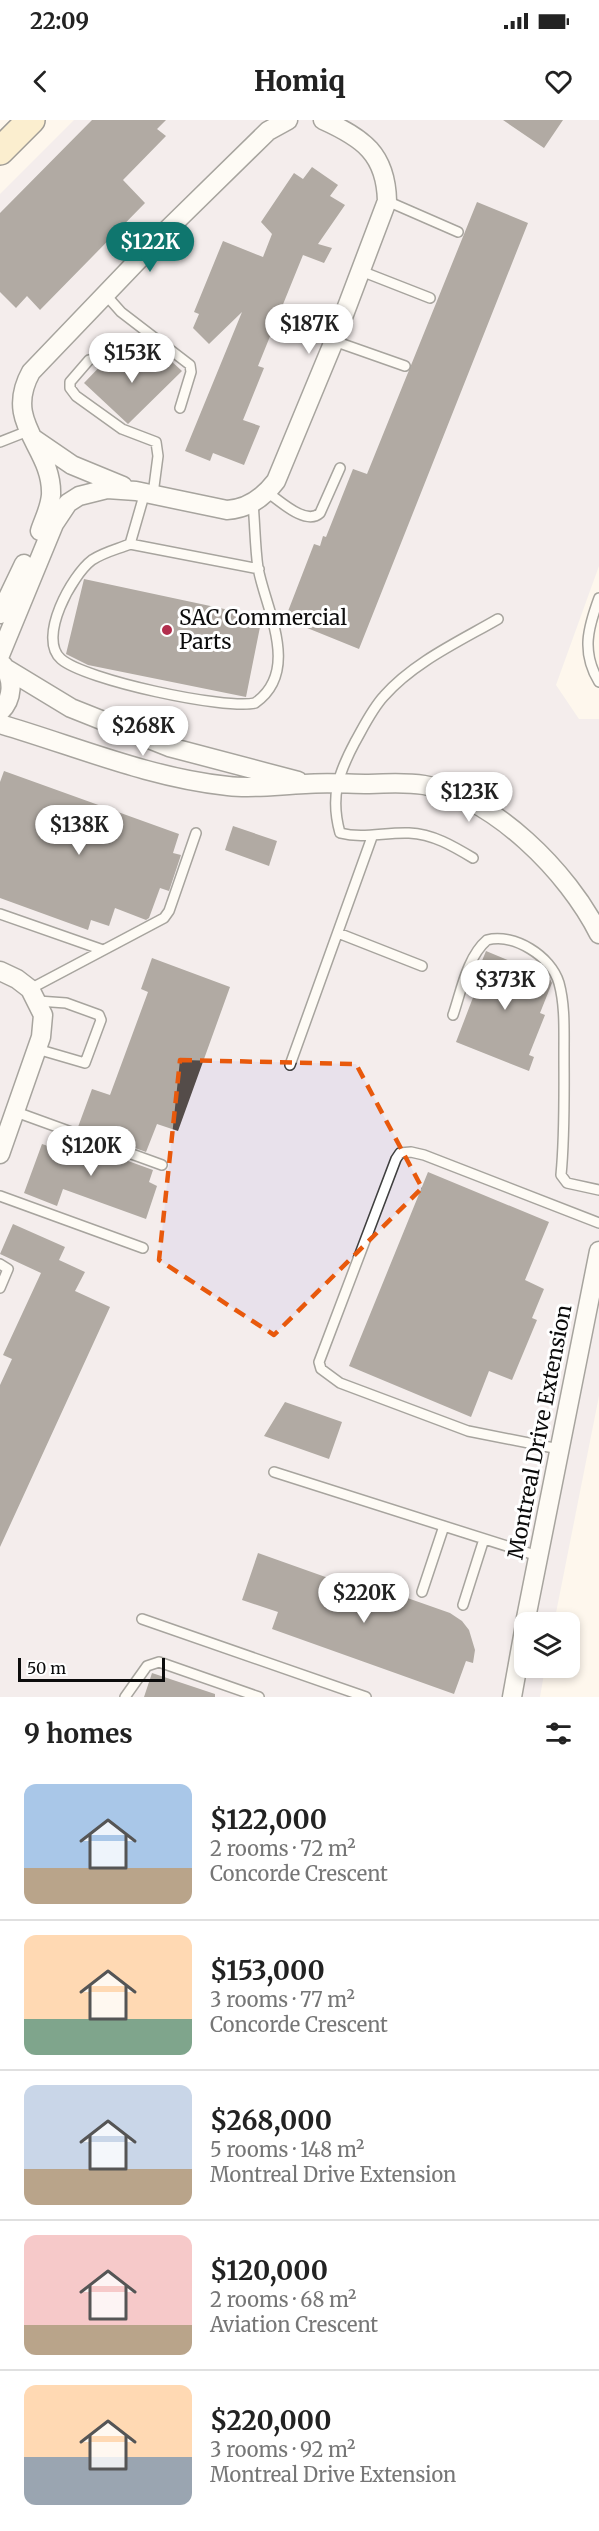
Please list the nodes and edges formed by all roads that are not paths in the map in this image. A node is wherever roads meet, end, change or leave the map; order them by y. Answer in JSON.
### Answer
{"nodes":[{"id":1,"x":31,"y":120,"type":"edge"},
{"id":2,"x":288,"y":120,"type":"edge"},
{"id":3,"x":322,"y":120,"type":"edge"},
{"id":4,"x":0,"y":151,"type":"edge"},
{"id":5,"x":387,"y":201,"type":"junction"},
{"id":6,"x":458,"y":232,"type":"dead end"},
{"id":7,"x":361,"y":271,"type":"junction"},
{"id":8,"x":105,"y":294,"type":"junction"},
{"id":9,"x":430,"y":298,"type":"dead end"},
{"id":10,"x":334,"y":341,"type":"junction"},
{"id":11,"x":89,"y":360,"type":"dead end"},
{"id":12,"x":405,"y":366,"type":"dead end"},
{"id":13,"x":180,"y":408,"type":"dead end"},
{"id":14,"x":30,"y":434,"type":"junction"},
{"id":15,"x":0,"y":442,"type":"edge"},
{"id":16,"x":340,"y":468,"type":"dead end"},
{"id":17,"x":145,"y":492,"type":"junction"},
{"id":18,"x":260,"y":498,"type":"junction"},
{"id":19,"x":130,"y":544,"type":"junction"},
{"id":20,"x":259,"y":569,"type":"junction"},
{"id":21,"x":599,"y":598,"type":"edge"},
{"id":22,"x":0,"y":614,"type":"edge"},
{"id":23,"x":498,"y":619,"type":"dead end"},
{"id":24,"x":2,"y":662,"type":"edge"},
{"id":25,"x":599,"y":682,"type":"edge"},
{"id":26,"x":0,"y":712,"type":"edge"},
{"id":27,"x":0,"y":724,"type":"edge"},
{"id":28,"x":306,"y":784,"type":"junction"},
{"id":29,"x":335,"y":785,"type":"junction"},
{"id":30,"x":196,"y":833,"type":"dead end"},
{"id":31,"x":372,"y":837,"type":"junction"},
{"id":32,"x":473,"y":858,"type":"dead end"},
{"id":33,"x":0,"y":914,"type":"edge"},
{"id":34,"x":338,"y":933,"type":"junction"},
{"id":35,"x":599,"y":934,"type":"edge"},
{"id":36,"x":104,"y":950,"type":"junction"},
{"id":37,"x":422,"y":966,"type":"dead end"},
{"id":38,"x":0,"y":971,"type":"edge"},
{"id":39,"x":34,"y":995,"type":"junction"},
{"id":40,"x":453,"y":1016,"type":"dead end"},
{"id":41,"x":37,"y":1049,"type":"junction"},
{"id":42,"x":290,"y":1065,"type":"dead end"},
{"id":43,"x":16,"y":1112,"type":"junction"},
{"id":44,"x":1,"y":1151,"type":"edge"},
{"id":45,"x":162,"y":1165,"type":"dead end"},
{"id":46,"x":599,"y":1190,"type":"edge"},
{"id":47,"x":0,"y":1196,"type":"edge"},
{"id":48,"x":599,"y":1223,"type":"edge"},
{"id":49,"x":143,"y":1248,"type":"dead end"},
{"id":50,"x":599,"y":1251,"type":"edge"},
{"id":51,"x":0,"y":1264,"type":"edge"},
{"id":52,"x":0,"y":1288,"type":"edge"},
{"id":53,"x":559,"y":1449,"type":"junction"},
{"id":54,"x":274,"y":1472,"type":"dead end"},
{"id":55,"x":444,"y":1526,"type":"junction"},
{"id":56,"x":484,"y":1539,"type":"junction"},
{"id":57,"x":538,"y":1556,"type":"junction"},
{"id":58,"x":422,"y":1592,"type":"dead end"},
{"id":59,"x":464,"y":1605,"type":"dead end"},
{"id":60,"x":527,"y":1612,"type":"edge"},
{"id":61,"x":142,"y":1619,"type":"dead end"},
{"id":62,"x":515,"y":1678,"type":"edge"},
{"id":63,"x":125,"y":1697,"type":"edge"},
{"id":64,"x":259,"y":1697,"type":"edge"},
{"id":65,"x":366,"y":1697,"type":"edge"},
{"id":66,"x":512,"y":1697,"type":"edge"}],
"edges":[{"from":1,"to":4,"type":"main road"},
{"from":2,"to":8,"type":"street"},
{"from":3,"to":5,"type":"street"},
{"from":5,"to":6,"type":"lane"},
{"from":5,"to":7,"type":"street"},
{"from":7,"to":9,"type":"lane"},
{"from":7,"to":10,"type":"street"},
{"from":8,"to":13,"type":"lane"},
{"from":8,"to":14,"type":"street"},
{"from":10,"to":12,"type":"lane"},
{"from":10,"to":18,"type":"street"},
{"from":11,"to":17,"type":"lane"},
{"from":14,"to":15,"type":"lane"},
{"from":14,"to":17,"type":"street"},
{"from":14,"to":22,"type":"street"},
{"from":16,"to":18,"type":"lane"},
{"from":17,"to":18,"type":"street"},
{"from":17,"to":19,"type":"lane"},
{"from":17,"to":24,"type":"street"},
{"from":18,"to":20,"type":"lane"},
{"from":19,"to":20,"type":"lane"},
{"from":19,"to":20,"type":"lane"},
{"from":21,"to":25,"type":"lane"},
{"from":23,"to":29,"type":"lane"},
{"from":24,"to":26,"type":"street"},
{"from":24,"to":28,"type":"street"},
{"from":27,"to":28,"type":"street"},
{"from":28,"to":29,"type":"street"},
{"from":29,"to":31,"type":"lane"},
{"from":29,"to":35,"type":"street"},
{"from":30,"to":36,"type":"lane"},
{"from":31,"to":32,"type":"lane"},
{"from":31,"to":34,"type":"lane"},
{"from":33,"to":36,"type":"lane"},
{"from":34,"to":37,"type":"lane"},
{"from":34,"to":42,"type":"lane"},
{"from":36,"to":39,"type":"lane"},
{"from":38,"to":39,"type":"street"},
{"from":39,"to":41,"type":"street"},
{"from":39,"to":41,"type":"lane"},
{"from":40,"to":46,"type":"lane"},
{"from":41,"to":43,"type":"street"},
{"from":43,"to":44,"type":"street"},
{"from":43,"to":45,"type":"lane"},
{"from":47,"to":49,"type":"lane"},
{"from":48,"to":53,"type":"lane"},
{"from":50,"to":53,"type":"street","name":"Montreal Drive Extension"},
{"from":51,"to":52,"type":"lane"},
{"from":53,"to":57,"type":"street","name":"Montreal Drive Extension"},
{"from":54,"to":55,"type":"lane"},
{"from":55,"to":56,"type":"lane"},
{"from":55,"to":58,"type":"lane"},
{"from":56,"to":57,"type":"lane"},
{"from":56,"to":59,"type":"lane"},
{"from":57,"to":60,"type":"street","name":"Montreal Drive Extension"},
{"from":61,"to":65,"type":"lane"},
{"from":62,"to":66,"type":"street","name":"Montreal Drive Extension"},
{"from":63,"to":64,"type":"lane"}]}
